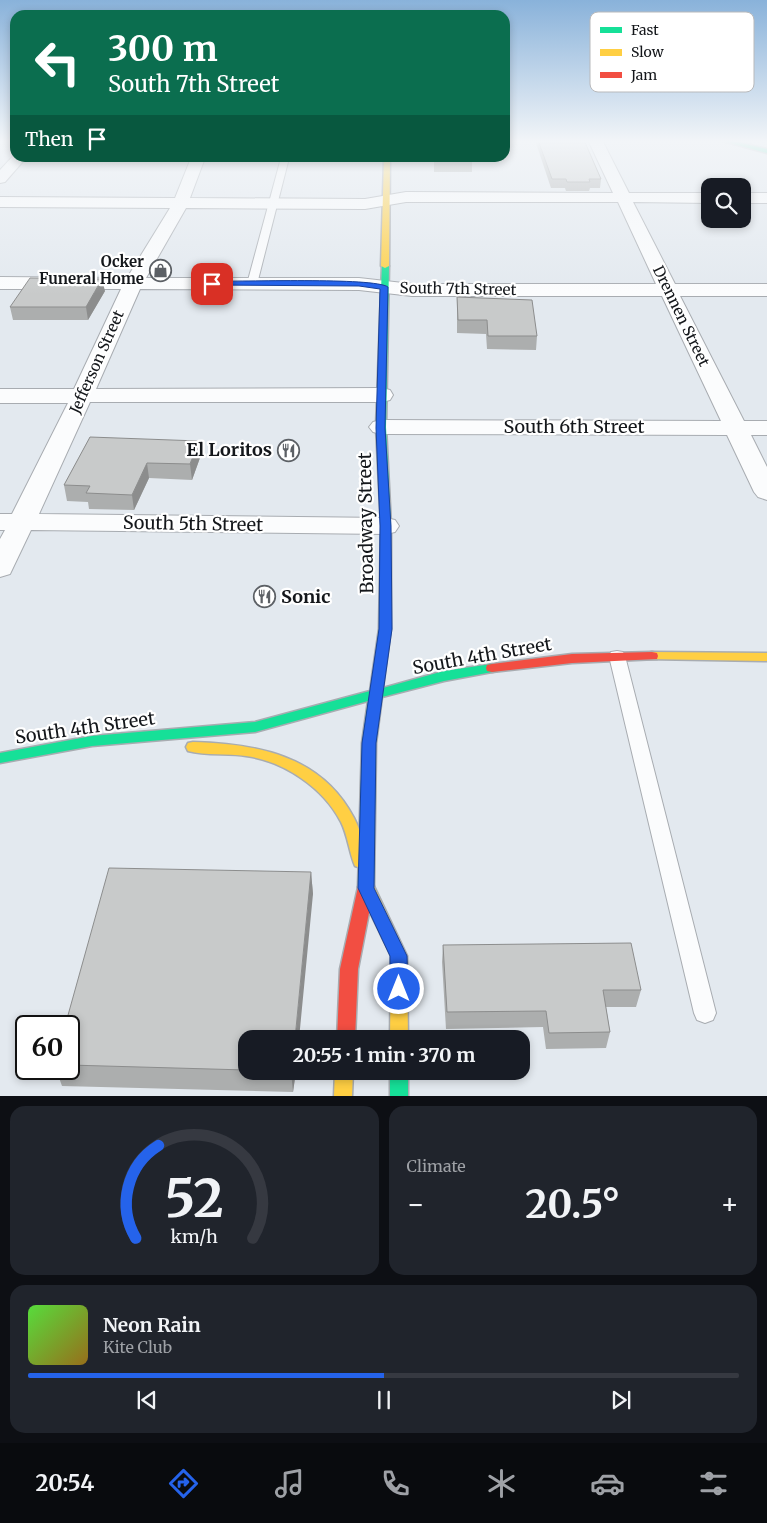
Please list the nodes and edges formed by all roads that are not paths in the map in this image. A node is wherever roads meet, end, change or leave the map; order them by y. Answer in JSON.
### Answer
{"nodes":[{"id":1,"x":185,"y":191,"type":"edge"},
{"id":2,"x":276,"y":191,"type":"edge"},
{"id":3,"x":386,"y":191,"type":"edge"},
{"id":4,"x":620,"y":191,"type":"edge"},
{"id":5,"x":623,"y":198,"type":"junction"},
{"id":6,"x":701,"y":198,"type":"edge"},
{"id":7,"x":751,"y":198,"type":"edge"},
{"id":8,"x":767,"y":198,"type":"edge"},
{"id":9,"x":386,"y":201,"type":"junction"},
{"id":10,"x":0,"y":202,"type":"edge"},
{"id":11,"x":181,"y":202,"type":"junction"},
{"id":12,"x":272,"y":204,"type":"junction"},
{"id":13,"x":0,"y":283,"type":"edge"},
{"id":14,"x":133,"y":284,"type":"junction"},
{"id":15,"x":252,"y":284,"type":"junction"},
{"id":16,"x":384,"y":287,"type":"junction"},
{"id":17,"x":668,"y":290,"type":"junction"},
{"id":18,"x":767,"y":290,"type":"edge"},
{"id":19,"x":382,"y":395,"type":"junction"},
{"id":20,"x":0,"y":396,"type":"edge"},
{"id":21,"x":82,"y":396,"type":"junction"},
{"id":22,"x":735,"y":427,"type":"junction"},
{"id":23,"x":381,"y":428,"type":"junction"},
{"id":24,"x":767,"y":428,"type":"edge"},
{"id":25,"x":767,"y":492,"type":"edge"},
{"id":26,"x":11,"y":522,"type":"edge"},
{"id":27,"x":386,"y":526,"type":"junction"},
{"id":28,"x":0,"y":568,"type":"edge"},
{"id":29,"x":616,"y":656,"type":"junction"},
{"id":30,"x":767,"y":657,"type":"edge"},
{"id":31,"x":376,"y":695,"type":"junction"},
{"id":32,"x":92,"y":741,"type":"junction"},
{"id":33,"x":0,"y":758,"type":"edge"},
{"id":34,"x":367,"y":883,"type":"junction"},
{"id":35,"x":705,"y":1013,"type":"dead end"},
{"id":36,"x":346,"y":1030,"type":"edge"},
{"id":37,"x":399,"y":1030,"type":"edge"},
{"id":38,"x":344,"y":1080,"type":"edge"},
{"id":39,"x":399,"y":1080,"type":"edge"},
{"id":40,"x":343,"y":1096,"type":"edge"},
{"id":41,"x":399,"y":1096,"type":"edge"}],
"edges":[{"from":1,"to":11,"type":"street","name":"Jefferson Street"},
{"from":2,"to":12,"type":"lane"},
{"from":3,"to":9,"type":"main road","name":"Broadway Street"},
{"from":4,"to":5,"type":"street","name":"Drennen Street"},
{"from":5,"to":6,"type":"street"},
{"from":5,"to":9,"type":"street"},
{"from":5,"to":17,"type":"street","name":"Drennen Street"},
{"from":7,"to":8,"type":"street"},
{"from":9,"to":12,"type":"street"},
{"from":9,"to":16,"type":"main road","name":"Broadway Street"},
{"from":10,"to":11,"type":"street"},
{"from":11,"to":12,"type":"street"},
{"from":11,"to":14,"type":"street","name":"Jefferson Street"},
{"from":12,"to":15,"type":"lane"},
{"from":13,"to":14,"type":"street","name":"South 7th Street"},
{"from":14,"to":15,"type":"street","name":"South 7th Street"},
{"from":14,"to":21,"type":"street","name":"Jefferson Street"},
{"from":15,"to":16,"type":"street","name":"South 7th Street"},
{"from":16,"to":17,"type":"street","name":"South 7th Street"},
{"from":16,"to":19,"type":"main road","name":"Broadway Street"},
{"from":17,"to":18,"type":"street","name":"South 7th Street"},
{"from":17,"to":22,"type":"street","name":"Drennen Street"},
{"from":19,"to":21,"type":"street"},
{"from":19,"to":23,"type":"main road","name":"Broadway Street"},
{"from":20,"to":21,"type":"street"},
{"from":21,"to":26,"type":"street","name":"Jefferson Street"},
{"from":22,"to":23,"type":"street","name":"South 6th Street"},
{"from":22,"to":24,"type":"street","name":"South 6th Street"},
{"from":22,"to":25,"type":"street","name":"Drennen Street"},
{"from":23,"to":27,"type":"main road","name":"Broadway Street"},
{"from":26,"to":27,"type":"street","name":"South 5th Street"},
{"from":26,"to":28,"type":"street","name":"Jefferson Street"},
{"from":27,"to":31,"type":"main road","name":"Broadway Street"},
{"from":29,"to":30,"type":"main road","name":"South 4th Street"},
{"from":29,"to":31,"type":"main road","name":"South 4th Street"},
{"from":29,"to":35,"type":"lane"},
{"from":31,"to":32,"type":"main road","name":"South 4th Street"},
{"from":31,"to":34,"type":"main road","name":"Broadway Street"},
{"from":32,"to":33,"type":"main road","name":"South 4th Street"},
{"from":32,"to":34,"type":"main road"},
{"from":34,"to":36,"type":"main road","name":"Broadway Street"},
{"from":34,"to":37,"type":"main road","name":"Broadway Street"},
{"from":38,"to":40,"type":"main road"},
{"from":39,"to":41,"type":"main road"}]}
